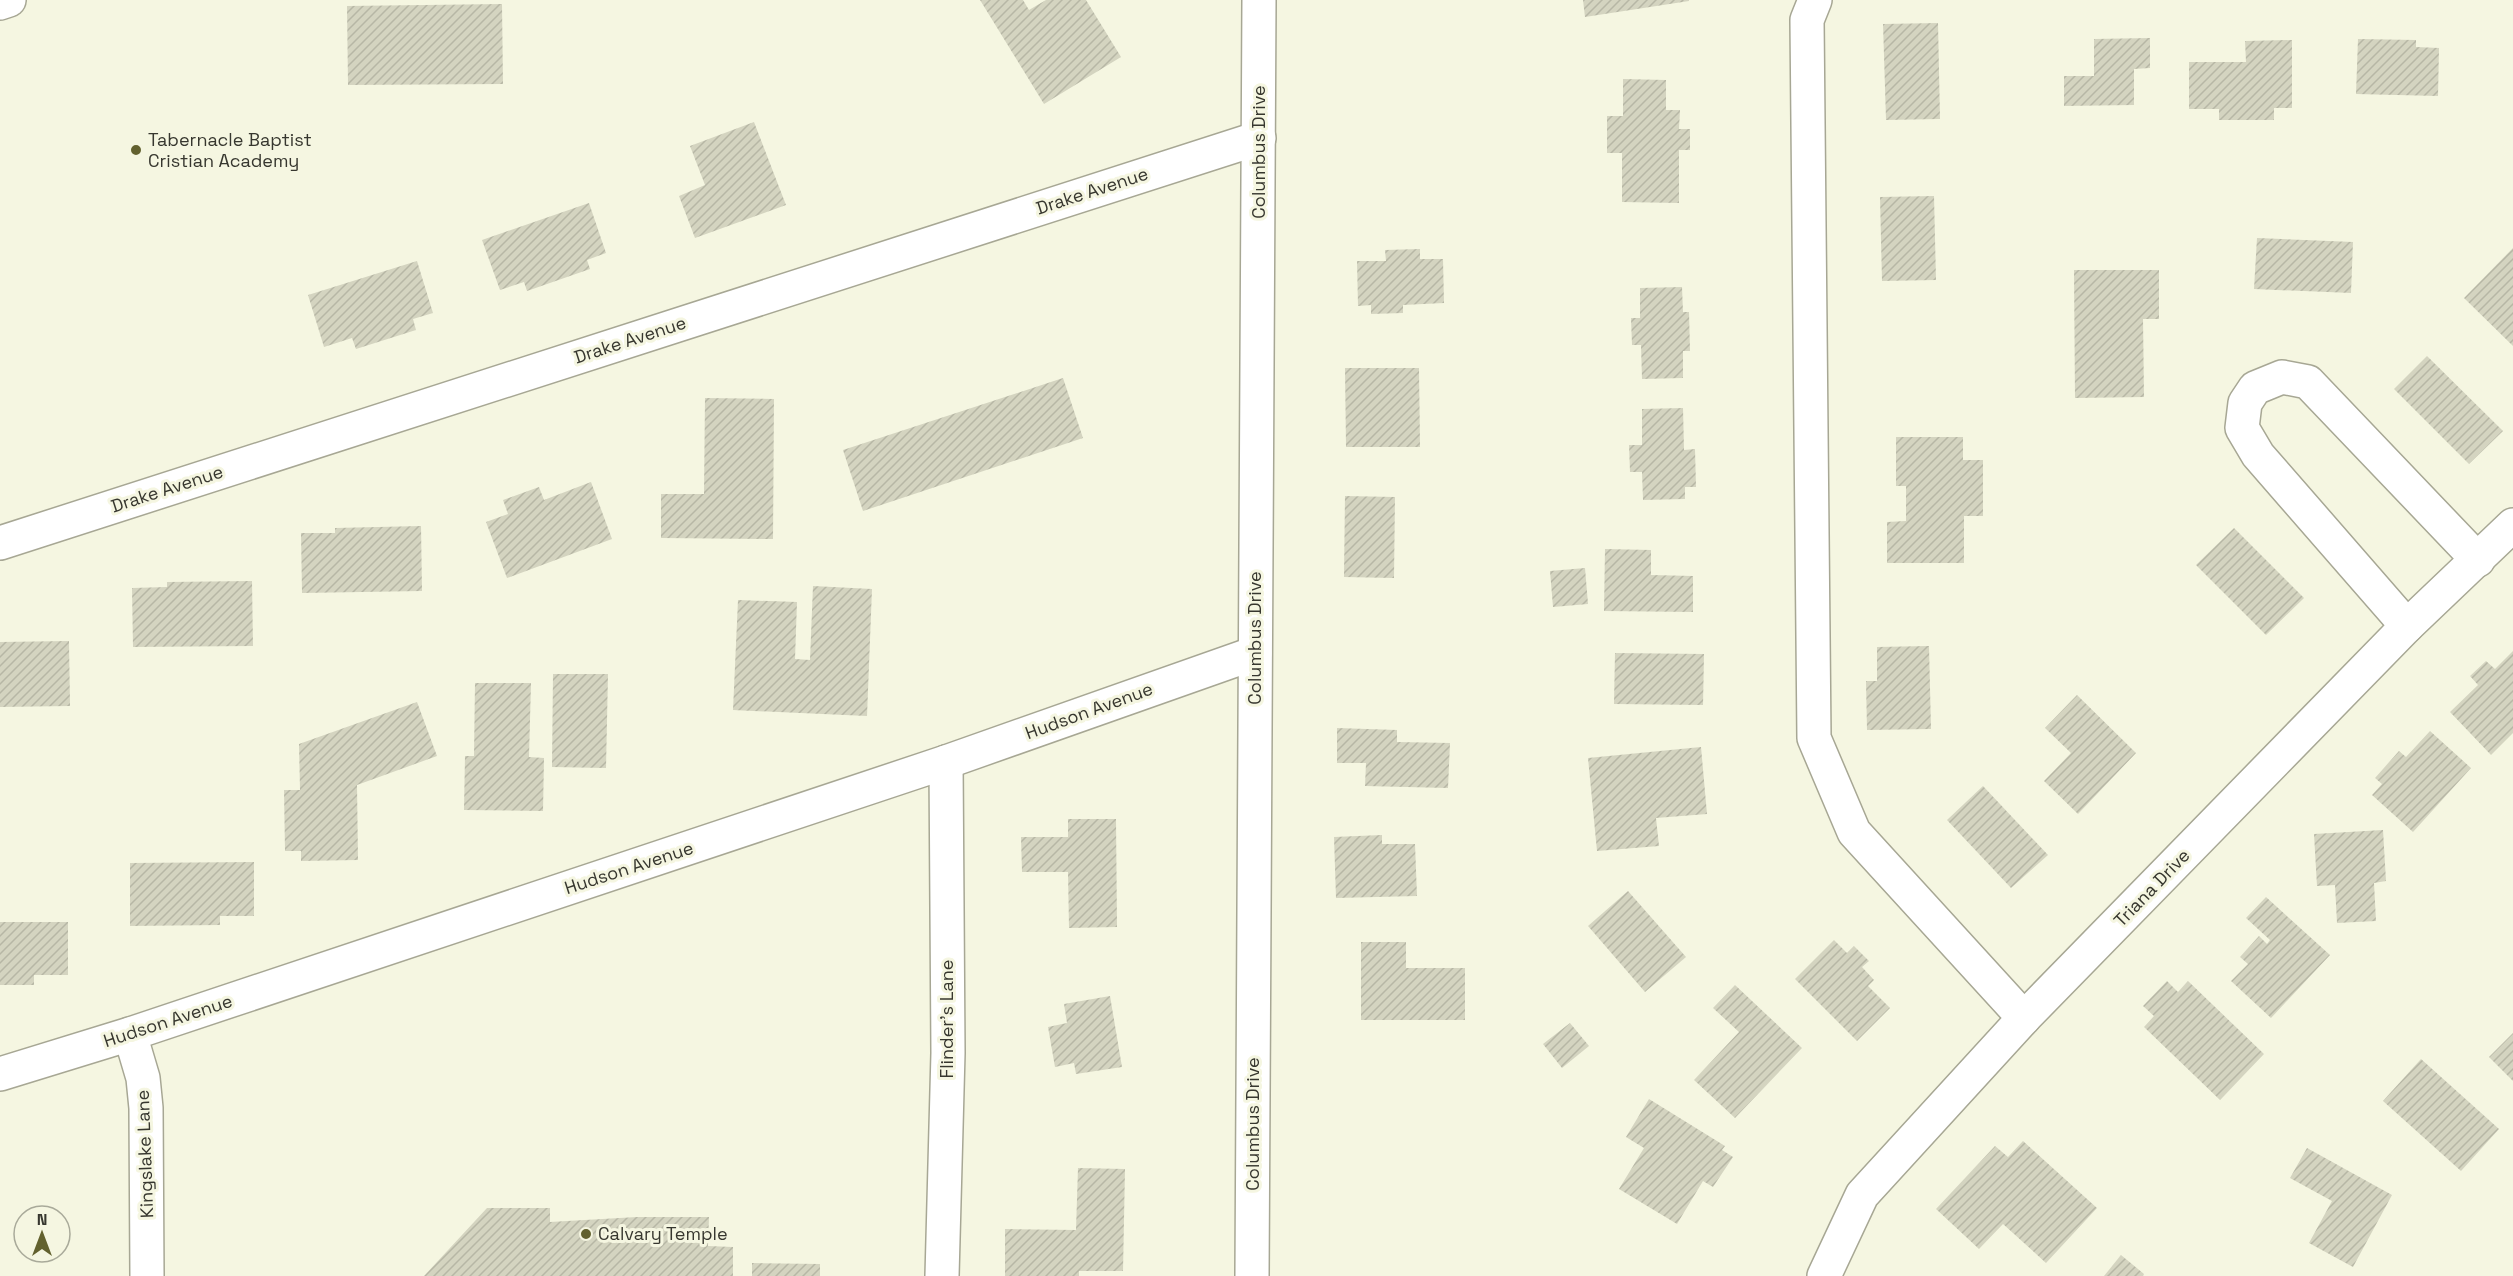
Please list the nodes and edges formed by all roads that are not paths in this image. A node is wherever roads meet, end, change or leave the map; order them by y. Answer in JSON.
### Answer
{"nodes":[{"id":1,"x":9,"y":0,"type":"edge"},
{"id":2,"x":1259,"y":0,"type":"edge"},
{"id":3,"x":1815,"y":0,"type":"edge"},
{"id":4,"x":0,"y":3,"type":"edge"},
{"id":5,"x":1259,"y":138,"type":"junction"},
{"id":6,"x":2513,"y":525,"type":"edge"},
{"id":7,"x":0,"y":543,"type":"edge"},
{"id":8,"x":2478,"y":560,"type":"junction"},
{"id":9,"x":2407,"y":626,"type":"junction"},
{"id":10,"x":1255,"y":653,"type":"junction"},
{"id":11,"x":946,"y":762,"type":"junction"},
{"id":12,"x":2024,"y":1018,"type":"junction"},
{"id":13,"x":130,"y":1034,"type":"junction"},
{"id":14,"x":0,"y":1074,"type":"edge"},
{"id":15,"x":147,"y":1276,"type":"edge"},
{"id":16,"x":942,"y":1276,"type":"edge"},
{"id":17,"x":1252,"y":1276,"type":"edge"},
{"id":18,"x":1824,"y":1276,"type":"edge"}],
"edges":[{"from":1,"to":4,"type":"street"},
{"from":2,"to":5,"type":"street","name":"Columbus Drive"},
{"from":3,"to":12,"type":"street"},
{"from":5,"to":7,"type":"street","name":"Drake Avenue"},
{"from":5,"to":10,"type":"street","name":"Columbus Drive"},
{"from":6,"to":8,"type":"street","name":"Triana Drive"},
{"from":8,"to":9,"type":"street","name":"Triana Drive"},
{"from":8,"to":9,"type":"street"},
{"from":9,"to":12,"type":"street","name":"Triana Drive"},
{"from":10,"to":11,"type":"street","name":"Hudson Avenue"},
{"from":10,"to":17,"type":"street","name":"Columbus Drive"},
{"from":11,"to":13,"type":"street","name":"Hudson Avenue"},
{"from":11,"to":16,"type":"street","name":"Flinder's Lane"},
{"from":12,"to":18,"type":"street","name":"Triana Drive"},
{"from":13,"to":14,"type":"street","name":"Hudson Avenue"},
{"from":13,"to":15,"type":"street","name":"Kingslake Lane"}]}
